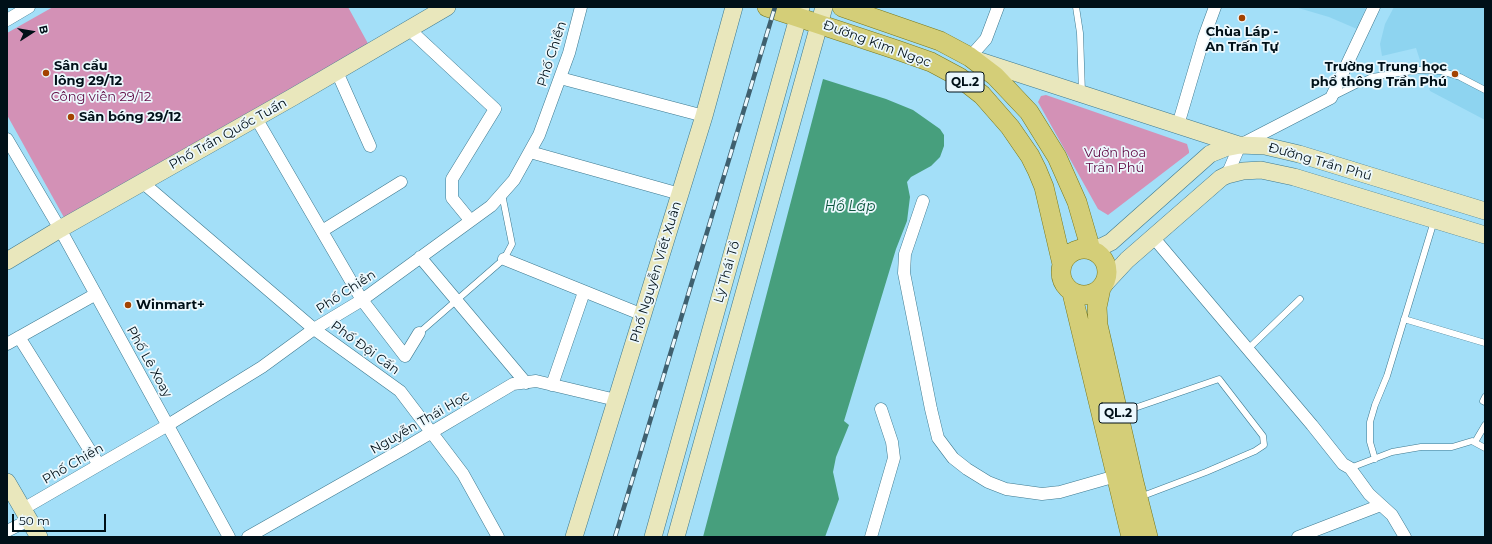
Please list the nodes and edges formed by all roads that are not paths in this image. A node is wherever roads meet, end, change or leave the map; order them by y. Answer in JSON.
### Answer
{"nodes":[{"id":1,"x":29,"y":7,"type":"edge"},
{"id":2,"x":448,"y":7,"type":"edge"},
{"id":3,"x":581,"y":7,"type":"edge"},
{"id":4,"x":734,"y":7,"type":"edge"},
{"id":5,"x":768,"y":7,"type":"edge"},
{"id":6,"x":842,"y":7,"type":"edge"},
{"id":7,"x":998,"y":7,"type":"edge"},
{"id":8,"x":1076,"y":7,"type":"edge"},
{"id":9,"x":1215,"y":7,"type":"edge"},
{"id":10,"x":1374,"y":7,"type":"edge"},
{"id":11,"x":800,"y":12,"type":"edge"},
{"id":12,"x":822,"y":15,"type":"edge"},
{"id":13,"x":7,"y":20,"type":"edge"},
{"id":14,"x":410,"y":30,"type":"junction"},
{"id":15,"x":970,"y":57,"type":"junction"},
{"id":16,"x":337,"y":72,"type":"junction"},
{"id":17,"x":560,"y":78,"type":"junction"},
{"id":18,"x":1485,"y":90,"type":"edge"},
{"id":19,"x":1082,"y":95,"type":"junction"},
{"id":20,"x":1331,"y":98,"type":"junction"},
{"id":21,"x":704,"y":116,"type":"junction"},
{"id":22,"x":256,"y":118,"type":"junction"},
{"id":23,"x":1178,"y":125,"type":"junction"},
{"id":24,"x":7,"y":140,"type":"edge"},
{"id":25,"x":1240,"y":145,"type":"junction"},
{"id":26,"x":370,"y":146,"type":"dead end"},
{"id":27,"x":530,"y":152,"type":"junction"},
{"id":28,"x":1227,"y":175,"type":"junction"},
{"id":29,"x":142,"y":182,"type":"junction"},
{"id":30,"x":401,"y":182,"type":"dead end"},
{"id":31,"x":502,"y":194,"type":"junction"},
{"id":32,"x":680,"y":194,"type":"junction"},
{"id":33,"x":924,"y":201,"type":"dead end"},
{"id":34,"x":1485,"y":211,"type":"edge"},
{"id":35,"x":470,"y":220,"type":"junction"},
{"id":36,"x":1434,"y":220,"type":"junction"},
{"id":37,"x":60,"y":228,"type":"junction"},
{"id":38,"x":322,"y":231,"type":"junction"},
{"id":39,"x":1485,"y":235,"type":"edge"},
{"id":40,"x":1153,"y":237,"type":"junction"},
{"id":41,"x":1091,"y":250,"type":"junction"},
{"id":42,"x":420,"y":257,"type":"junction"},
{"id":43,"x":504,"y":260,"type":"junction"},
{"id":44,"x":7,"y":261,"type":"edge"},
{"id":45,"x":1062,"y":264,"type":"junction"},
{"id":46,"x":1101,"y":288,"type":"junction"},
{"id":47,"x":584,"y":292,"type":"junction"},
{"id":48,"x":1072,"y":292,"type":"junction"},
{"id":49,"x":96,"y":294,"type":"junction"},
{"id":50,"x":1300,"y":299,"type":"dead end"},
{"id":51,"x":362,"y":300,"type":"junction"},
{"id":52,"x":457,"y":300,"type":"junction"},
{"id":53,"x":642,"y":315,"type":"junction"},
{"id":54,"x":1404,"y":319,"type":"junction"},
{"id":55,"x":314,"y":329,"type":"junction"},
{"id":56,"x":419,"y":333,"type":"joint"},
{"id":57,"x":19,"y":337,"type":"junction"},
{"id":58,"x":1485,"y":343,"type":"edge"},
{"id":59,"x":7,"y":344,"type":"edge"},
{"id":60,"x":1248,"y":349,"type":"junction"},
{"id":61,"x":526,"y":383,"type":"junction"},
{"id":62,"x":552,"y":385,"type":"junction"},
{"id":63,"x":1485,"y":397,"type":"edge"},
{"id":64,"x":616,"y":400,"type":"junction"},
{"id":65,"x":1485,"y":402,"type":"edge"},
{"id":66,"x":881,"y":409,"type":"dead end"},
{"id":67,"x":1118,"y":414,"type":"junction"},
{"id":68,"x":168,"y":425,"type":"junction"},
{"id":69,"x":1485,"y":425,"type":"edge"},
{"id":70,"x":432,"y":432,"type":"junction"},
{"id":71,"x":1475,"y":442,"type":"junction"},
{"id":72,"x":1485,"y":448,"type":"edge"},
{"id":73,"x":1375,"y":459,"type":"junction"},
{"id":74,"x":99,"y":465,"type":"junction"},
{"id":75,"x":1350,"y":468,"type":"junction"},
{"id":76,"x":1116,"y":476,"type":"junction"},
{"id":77,"x":7,"y":482,"type":"edge"},
{"id":78,"x":1138,"y":498,"type":"junction"},
{"id":79,"x":1381,"y":505,"type":"junction"},
{"id":80,"x":26,"y":515,"type":"junction"},
{"id":81,"x":7,"y":531,"type":"edge"},
{"id":82,"x":39,"y":537,"type":"edge"},
{"id":83,"x":229,"y":537,"type":"edge"},
{"id":84,"x":248,"y":537,"type":"edge"},
{"id":85,"x":498,"y":537,"type":"edge"},
{"id":86,"x":574,"y":537,"type":"edge"},
{"id":87,"x":653,"y":537,"type":"edge"},
{"id":88,"x":676,"y":537,"type":"edge"},
{"id":89,"x":870,"y":537,"type":"edge"},
{"id":90,"x":1132,"y":537,"type":"edge"},
{"id":91,"x":1148,"y":537,"type":"edge"},
{"id":92,"x":1298,"y":537,"type":"edge"},
{"id":93,"x":1405,"y":537,"type":"edge"}],
"edges":[{"from":1,"to":13,"type":"street"},
{"from":2,"to":14,"type":"main road","name":"Phố Trần Quốc Tuấn"},
{"from":3,"to":17,"type":"street","name":"Phố Chiền"},
{"from":4,"to":21,"type":"main road","name":"Phố Nguyễn Viết Xuân"},
{"from":5,"to":11,"type":"main road","name":"Đường Kim Ngọc","number":"QL.2"},
{"from":6,"to":15,"type":"main road","name":"Đường Kim Ngọc","number":"QL.2"},
{"from":7,"to":15,"type":"street"},
{"from":8,"to":19,"type":"lane"},
{"from":9,"to":23,"type":"street"},
{"from":10,"to":20,"type":"street"},
{"from":11,"to":12,"type":"main road","name":"Đường Kim Ngọc","number":"QL.2"},
{"from":11,"to":87,"type":"main road","name":"Lý Thái Tổ"},
{"from":12,"to":45,"type":"main road","name":"Đường Kim Ngọc","number":"QL.2"},
{"from":12,"to":88,"type":"main road","name":"Lý Thái Tổ"},
{"from":14,"to":16,"type":"main road","name":"Phố Trần Quốc Tuấn"},
{"from":14,"to":35,"type":"street"},
{"from":15,"to":19,"type":"main road"},
{"from":15,"to":41,"type":"main road","name":"Đường Kim Ngọc","number":"QL.2"},
{"from":16,"to":22,"type":"main road","name":"Phố Trần Quốc Tuấn"},
{"from":16,"to":26,"type":"street"},
{"from":17,"to":21,"type":"street"},
{"from":17,"to":27,"type":"street","name":"Phố Chiền"},
{"from":18,"to":20,"type":"lane"},
{"from":19,"to":23,"type":"main road"},
{"from":20,"to":25,"type":"street"},
{"from":21,"to":32,"type":"main road","name":"Phố Nguyễn Viết Xuân"},
{"from":22,"to":29,"type":"main road","name":"Phố Trần Quốc Tuấn"},
{"from":22,"to":38,"type":"street"},
{"from":23,"to":25,"type":"main road"},
{"from":24,"to":37,"type":"street","name":"Phố Lê Xoay"},
{"from":25,"to":28,"type":"street"},
{"from":25,"to":34,"type":"main road","name":"Đường Trần Phú"},
{"from":25,"to":41,"type":"main road","name":"Đường Trần Phú"},
{"from":27,"to":31,"type":"street","name":"Phố Chiền"},
{"from":27,"to":32,"type":"street"},
{"from":28,"to":36,"type":"main road","name":"Đường Trần Phú"},
{"from":28,"to":40,"type":"main road","name":"Đường Trần Phú"},
{"from":29,"to":37,"type":"main road","name":"Phố Trần Quốc Tuấn"},
{"from":29,"to":55,"type":"street","name":"Phố Đội Cấn"},
{"from":30,"to":38,"type":"street"},
{"from":31,"to":35,"type":"street","name":"Phố Chiền"},
{"from":31,"to":43,"type":"lane"},
{"from":32,"to":53,"type":"main road","name":"Phố Nguyễn Viết Xuân"},
{"from":33,"to":76,"type":"street"},
{"from":35,"to":42,"type":"street","name":"Phố Chiền"},
{"from":36,"to":39,"type":"main road","name":"Đường Trần Phú"},
{"from":36,"to":54,"type":"lane"},
{"from":37,"to":44,"type":"main road","name":"Phố Trần Quốc Tuấn"},
{"from":37,"to":49,"type":"street","name":"Phố Lê Xoay"},
{"from":38,"to":51,"type":"street"},
{"from":40,"to":46,"type":"main road","name":"Đường Trần Phú"},
{"from":40,"to":60,"type":"street"},
{"from":41,"to":45,"type":"main road"},
{"from":41,"to":46,"type":"main road","number":"QL.2"},
{"from":42,"to":51,"type":"street","name":"Phố Chiền"},
{"from":42,"to":52,"type":"street"},
{"from":43,"to":47,"type":"street"},
{"from":43,"to":52,"type":"lane"},
{"from":45,"to":48,"type":"main road","number":"QL.2"},
{"from":46,"to":48,"type":"main road"},
{"from":46,"to":67,"type":"main road","number":"QL.2"},
{"from":47,"to":53,"type":"street"},
{"from":47,"to":62,"type":"street"},
{"from":48,"to":76,"type":"main road","number":"QL.2"},
{"from":49,"to":57,"type":"street"},
{"from":49,"to":68,"type":"street","name":"Phố Lê Xoay"},
{"from":50,"to":60,"type":"lane"},
{"from":51,"to":55,"type":"street","name":"Phố Chiền"},
{"from":51,"to":56,"type":"street"},
{"from":52,"to":56,"type":"lane"},
{"from":52,"to":61,"type":"street"},
{"from":53,"to":64,"type":"main road","name":"Phố Nguyễn Viết Xuân"},
{"from":54,"to":58,"type":"lane"},
{"from":54,"to":73,"type":"lane"},
{"from":55,"to":68,"type":"street","name":"Phố Chiền"},
{"from":55,"to":70,"type":"street","name":"Phố Đội Cấn"},
{"from":57,"to":59,"type":"street"},
{"from":57,"to":74,"type":"street"},
{"from":60,"to":75,"type":"street"},
{"from":61,"to":62,"type":"street","name":"Nguyễn Thái Học"},
{"from":61,"to":70,"type":"street","name":"Nguyễn Thái Học"},
{"from":62,"to":64,"type":"street","name":"Nguyễn Thái Học"},
{"from":63,"to":65,"type":"lane"},
{"from":64,"to":86,"type":"main road","name":"Phố Nguyễn Viết Xuân"},
{"from":66,"to":89,"type":"street"},
{"from":67,"to":78,"type":"main road","number":"QL.2"},
{"from":67,"to":78,"type":"lane"},
{"from":68,"to":74,"type":"street","name":"Phố Chiền"},
{"from":68,"to":83,"type":"street","name":"Phố Lê Xoay"},
{"from":69,"to":71,"type":"lane"},
{"from":70,"to":84,"type":"street","name":"Nguyễn Thái Học"},
{"from":70,"to":85,"type":"street","name":"Phố Đội Cấn"},
{"from":71,"to":72,"type":"lane"},
{"from":71,"to":73,"type":"lane"},
{"from":73,"to":75,"type":"lane"},
{"from":74,"to":80,"type":"street","name":"Phố Chiền"},
{"from":75,"to":79,"type":"street"},
{"from":76,"to":90,"type":"main road","number":"QL.2"},
{"from":77,"to":80,"type":"main road"},
{"from":78,"to":91,"type":"main road","number":"QL.2"},
{"from":79,"to":92,"type":"street"},
{"from":79,"to":93,"type":"street"},
{"from":80,"to":81,"type":"street","name":"Phố Chiền"},
{"from":80,"to":82,"type":"main road"}]}
